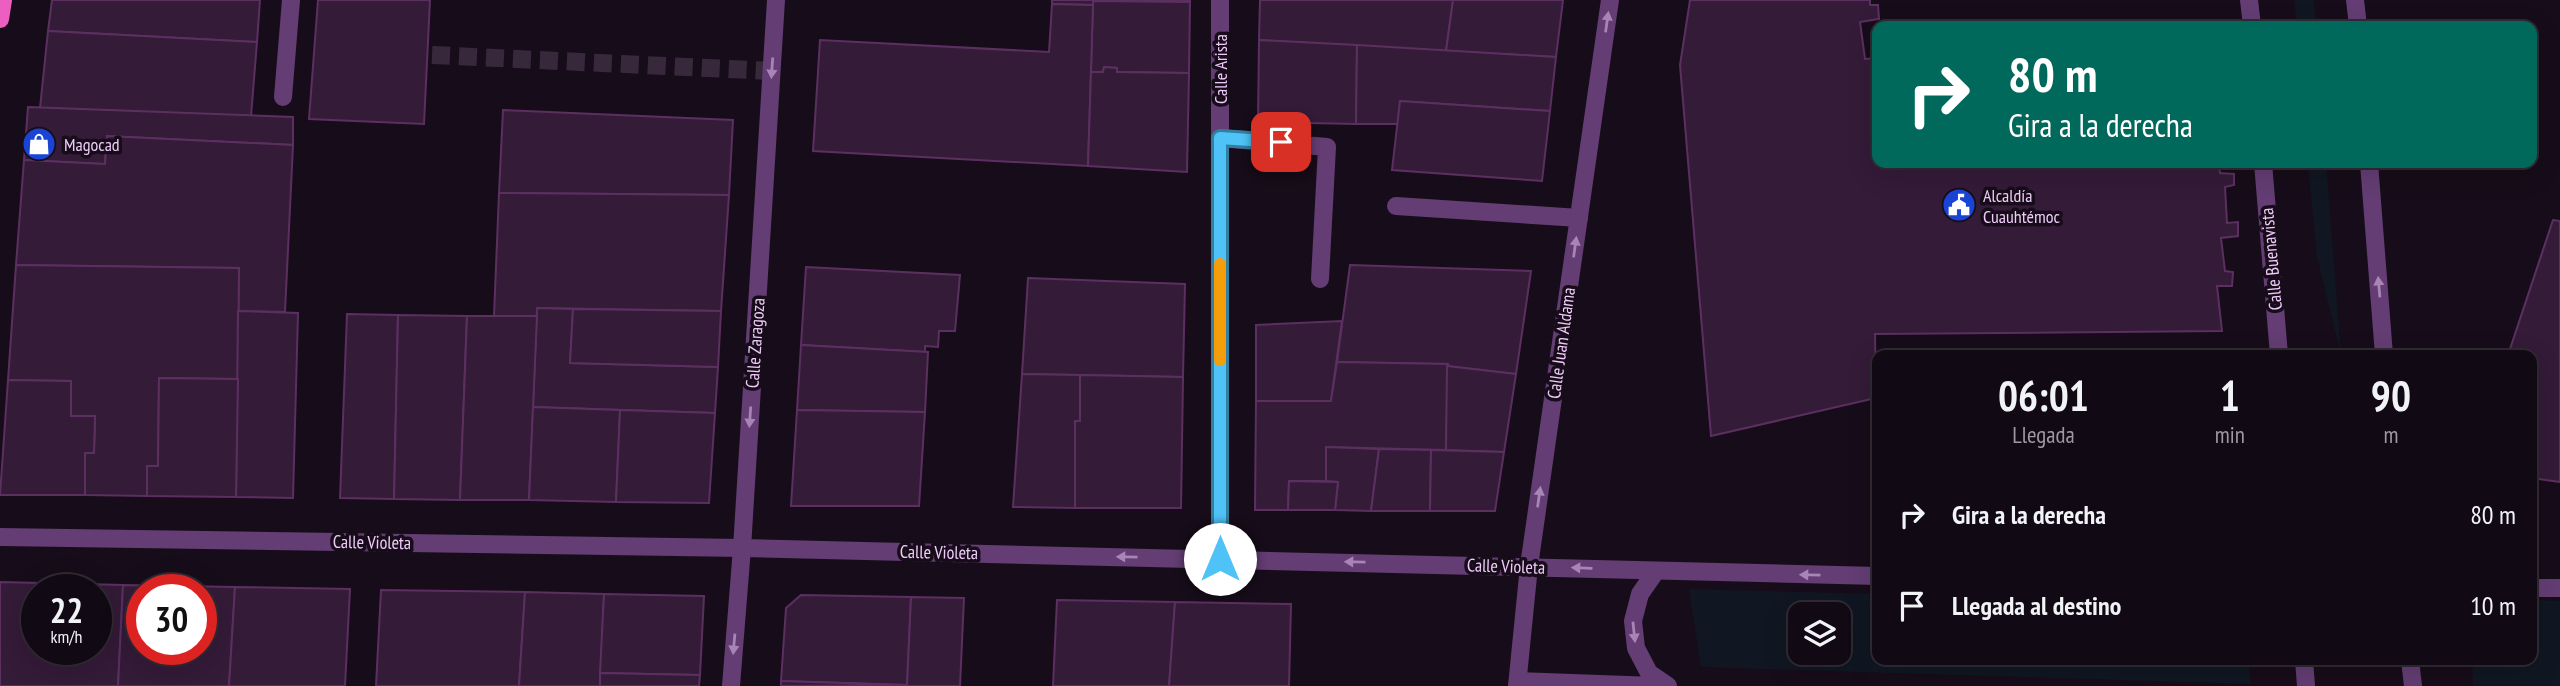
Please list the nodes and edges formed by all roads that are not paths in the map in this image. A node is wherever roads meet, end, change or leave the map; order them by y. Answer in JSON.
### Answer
{"nodes":[{"id":1,"x":3,"y":0,"type":"edge"},
{"id":2,"x":291,"y":0,"type":"edge"},
{"id":3,"x":776,"y":0,"type":"edge"},
{"id":4,"x":1220,"y":0,"type":"edge"},
{"id":5,"x":1610,"y":0,"type":"edge"},
{"id":6,"x":2249,"y":0,"type":"edge"},
{"id":7,"x":2356,"y":0,"type":"edge"},
{"id":8,"x":0,"y":19,"type":"edge"},
{"id":9,"x":2251,"y":21,"type":"edge"},
{"id":10,"x":2358,"y":21,"type":"edge"},
{"id":11,"x":283,"y":97,"type":"dead end"},
{"id":12,"x":1220,"y":138,"type":"junction"},
{"id":13,"x":2263,"y":168,"type":"edge"},
{"id":14,"x":2369,"y":168,"type":"edge"},
{"id":15,"x":1396,"y":206,"type":"dead end"},
{"id":16,"x":1579,"y":218,"type":"junction"},
{"id":17,"x":1320,"y":279,"type":"dead end"},
{"id":18,"x":2279,"y":350,"type":"edge"},
{"id":19,"x":2384,"y":350,"type":"edge"},
{"id":20,"x":0,"y":537,"type":"edge"},
{"id":21,"x":742,"y":548,"type":"junction"},
{"id":22,"x":1220,"y":559,"type":"junction"},
{"id":23,"x":1529,"y":566,"type":"junction"},
{"id":24,"x":1656,"y":571,"type":"junction"},
{"id":25,"x":1872,"y":576,"type":"edge"},
{"id":26,"x":2537,"y":588,"type":"edge"},
{"id":27,"x":2560,"y":588,"type":"edge"},
{"id":28,"x":2304,"y":665,"type":"edge"},
{"id":29,"x":2411,"y":665,"type":"edge"},
{"id":30,"x":1518,"y":683,"type":"edge"},
{"id":31,"x":731,"y":686,"type":"edge"},
{"id":32,"x":1655,"y":686,"type":"edge"},
{"id":33,"x":1668,"y":686,"type":"edge"},
{"id":34,"x":2306,"y":686,"type":"edge"},
{"id":35,"x":2413,"y":686,"type":"edge"}],
"edges":[{"from":1,"to":8,"type":"main road"},
{"from":2,"to":11,"type":"street"},
{"from":3,"to":21,"type":"street","name":"Calle Zaragoza","one_way":true},
{"from":4,"to":12,"type":"street","name":"Calle Arista"},
{"from":16,"to":5,"type":"street","name":"Calle Juan Aldama","one_way":true},
{"from":6,"to":9,"type":"street"},
{"from":7,"to":10,"type":"street"},
{"from":12,"to":17,"type":"street"},
{"from":12,"to":22,"type":"street","name":"Calle Arista"},
{"from":13,"to":18,"type":"street","name":"Calle Buenavista"},
{"from":19,"to":14,"type":"street","one_way":true},
{"from":15,"to":16,"type":"street"},
{"from":23,"to":16,"type":"street","name":"Calle Juan Aldama","one_way":true},
{"from":20,"to":21,"type":"street","name":"Calle Violeta"},
{"from":22,"to":21,"type":"street","name":"Calle Violeta","one_way":true},
{"from":21,"to":31,"type":"street","name":"Calle Zaragoza","one_way":true},
{"from":23,"to":22,"type":"street","name":"Calle Violeta","one_way":true},
{"from":24,"to":23,"type":"street","name":"Calle Violeta","one_way":true},
{"from":23,"to":30,"type":"street","name":"Calle Juan Aldama"},
{"from":25,"to":24,"type":"street","name":"Calle Violeta","one_way":true},
{"from":24,"to":33,"type":"street","one_way":true},
{"from":26,"to":27,"type":"street"},
{"from":28,"to":34,"type":"street"},
{"from":29,"to":35,"type":"street"},
{"from":30,"to":32,"type":"street"}]}
